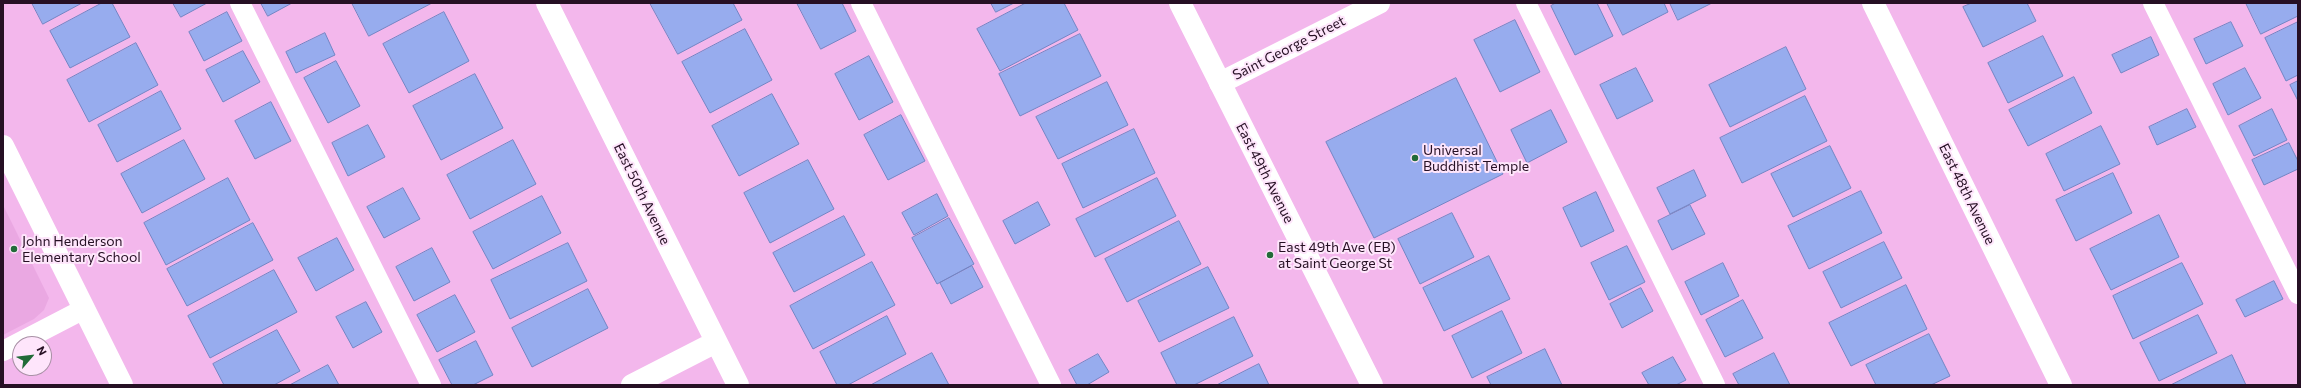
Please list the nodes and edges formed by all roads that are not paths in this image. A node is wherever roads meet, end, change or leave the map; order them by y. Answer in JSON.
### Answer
{"nodes":[{"id":1,"x":240,"y":3,"type":"edge"},
{"id":2,"x":547,"y":3,"type":"edge"},
{"id":3,"x":861,"y":3,"type":"edge"},
{"id":4,"x":1180,"y":3,"type":"edge"},
{"id":5,"x":1379,"y":3,"type":"edge"},
{"id":6,"x":1526,"y":3,"type":"edge"},
{"id":7,"x":1873,"y":3,"type":"edge"},
{"id":8,"x":2153,"y":3,"type":"edge"},
{"id":9,"x":1220,"y":83,"type":"junction"},
{"id":10,"x":3,"y":146,"type":"edge"},
{"id":11,"x":2298,"y":294,"type":"edge"},
{"id":12,"x":84,"y":309,"type":"junction"},
{"id":13,"x":716,"y":342,"type":"junction"},
{"id":14,"x":3,"y":351,"type":"edge"},
{"id":15,"x":122,"y":385,"type":"edge"},
{"id":16,"x":431,"y":385,"type":"edge"},
{"id":17,"x":632,"y":385,"type":"edge"},
{"id":18,"x":738,"y":385,"type":"edge"},
{"id":19,"x":1051,"y":385,"type":"edge"},
{"id":20,"x":1372,"y":385,"type":"edge"},
{"id":21,"x":1715,"y":385,"type":"edge"},
{"id":22,"x":2061,"y":385,"type":"edge"}],
"edges":[{"from":1,"to":16,"type":"lane"},
{"from":2,"to":13,"type":"street","name":"East 50th Avenue"},
{"from":3,"to":19,"type":"lane"},
{"from":4,"to":9,"type":"street","name":"East 49th Avenue"},
{"from":5,"to":9,"type":"street","name":"Saint George Street"},
{"from":6,"to":21,"type":"lane"},
{"from":7,"to":22,"type":"street","name":"East 48th Avenue"},
{"from":8,"to":11,"type":"lane"},
{"from":9,"to":20,"type":"street","name":"East 49th Avenue"},
{"from":10,"to":12,"type":"street"},
{"from":12,"to":14,"type":"lane"},
{"from":12,"to":15,"type":"street"},
{"from":13,"to":17,"type":"street"},
{"from":13,"to":18,"type":"street","name":"East 50th Avenue"}]}
